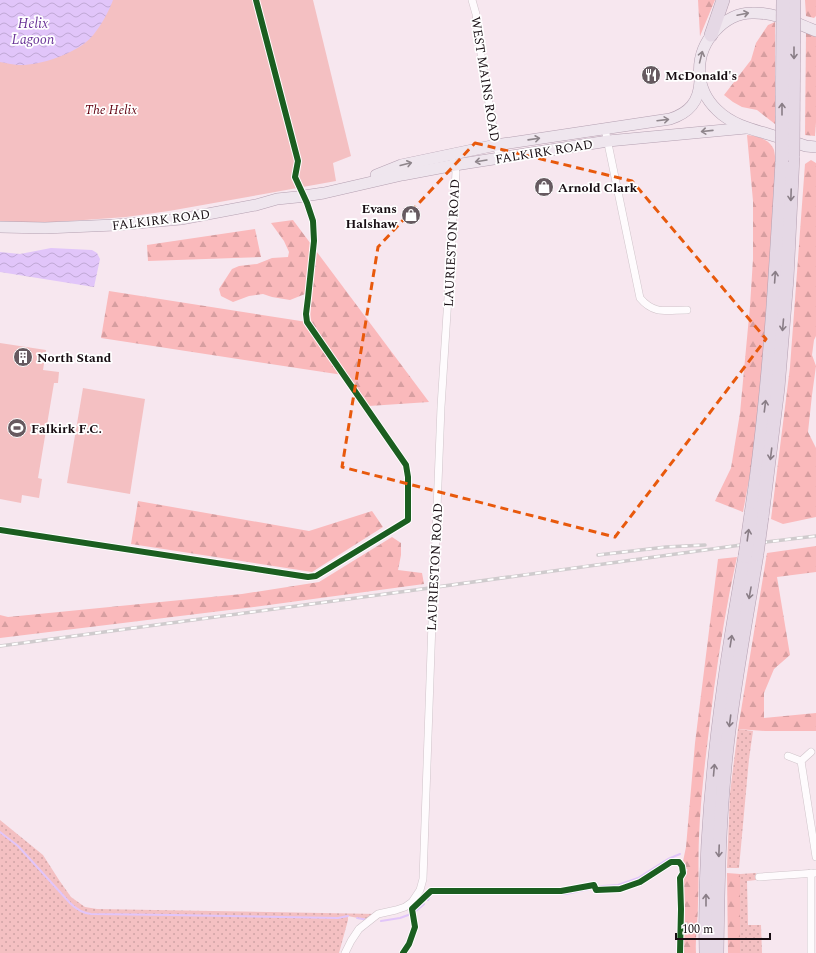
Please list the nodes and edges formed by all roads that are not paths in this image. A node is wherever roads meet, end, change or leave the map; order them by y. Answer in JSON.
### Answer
{"nodes":[{"id":1,"x":472,"y":0,"type":"edge"},
{"id":2,"x":723,"y":0,"type":"edge"},
{"id":3,"x":782,"y":0,"type":"edge"},
{"id":4,"x":794,"y":0,"type":"edge"},
{"id":5,"x":811,"y":26,"type":"edge"},
{"id":6,"x":816,"y":31,"type":"edge"},
{"id":7,"x":711,"y":35,"type":"junction"},
{"id":8,"x":700,"y":81,"type":"junction"},
{"id":9,"x":746,"y":128,"type":"junction"},
{"id":10,"x":605,"y":129,"type":"junction"},
{"id":11,"x":608,"y":142,"type":"junction"},
{"id":12,"x":496,"y":145,"type":"junction"},
{"id":13,"x":811,"y":147,"type":"edge"},
{"id":14,"x":451,"y":154,"type":"junction"},
{"id":15,"x":816,"y":155,"type":"edge"},
{"id":16,"x":500,"y":158,"type":"junction"},
{"id":17,"x":455,"y":166,"type":"junction"},
{"id":18,"x":344,"y":188,"type":"junction"},
{"id":19,"x":0,"y":227,"type":"edge"},
{"id":20,"x":687,"y":310,"type":"dead end"},
{"id":21,"x":757,"y":516,"type":"junction"},
{"id":22,"x":751,"y":555,"type":"junction"},
{"id":23,"x":811,"y":752,"type":"dead end"},
{"id":24,"x":788,"y":756,"type":"dead end"},
{"id":25,"x":801,"y":761,"type":"junction"},
{"id":26,"x":816,"y":857,"type":"edge"},
{"id":27,"x":813,"y":873,"type":"edge"},
{"id":28,"x":759,"y":878,"type":"dead end"},
{"id":29,"x":345,"y":953,"type":"edge"},
{"id":30,"x":706,"y":953,"type":"edge"},
{"id":31,"x":717,"y":953,"type":"edge"},
{"id":32,"x":811,"y":953,"type":"edge"}],
"edges":[{"from":1,"to":12,"type":"street","name":"WEST MAINS ROAD"},
{"from":2,"to":7,"type":"highway"},
{"from":21,"to":3,"type":"highway","one_way":true,"bridge":true},
{"from":4,"to":21,"type":"highway","one_way":true,"bridge":true},
{"from":5,"to":6,"type":"main road"},
{"from":7,"to":5,"type":"main road","one_way":true},
{"from":8,"to":7,"type":"main road","one_way":true},
{"from":8,"to":9,"type":"main road"},
{"from":10,"to":8,"type":"main road","name":"FALKIRK ROAD","one_way":true},
{"from":9,"to":11,"type":"main road","name":"FALKIRK ROAD","one_way":true},
{"from":9,"to":13,"type":"main road"},
{"from":10,"to":11,"type":"street"},
{"from":12,"to":10,"type":"main road","name":"FALKIRK ROAD","one_way":true},
{"from":11,"to":16,"type":"main road","name":"FALKIRK ROAD"},
{"from":11,"to":20,"type":"street"},
{"from":12,"to":14,"type":"main road","name":"FALKIRK ROAD"},
{"from":12,"to":16,"type":"street","name":"WEST MAINS ROAD"},
{"from":13,"to":15,"type":"main road"},
{"from":14,"to":17,"type":"street","name":"LAURIESTON ROAD"},
{"from":18,"to":14,"type":"main road","name":"FALKIRK ROAD","one_way":true},
{"from":16,"to":17,"type":"main road","name":"FALKIRK ROAD","one_way":true},
{"from":17,"to":18,"type":"main road","name":"FALKIRK ROAD"},
{"from":17,"to":29,"type":"street","name":"LAURIESTON ROAD","bridge":true},
{"from":18,"to":19,"type":"main road","name":"FALKIRK ROAD"},
{"from":21,"to":22,"type":"highway","bridge":true},
{"from":30,"to":22,"type":"highway","one_way":true},
{"from":22,"to":31,"type":"highway","one_way":true},
{"from":23,"to":25,"type":"street"},
{"from":24,"to":25,"type":"street"},
{"from":25,"to":26,"type":"street"},
{"from":27,"to":28,"type":"street"},
{"from":27,"to":32,"type":"street"}]}
